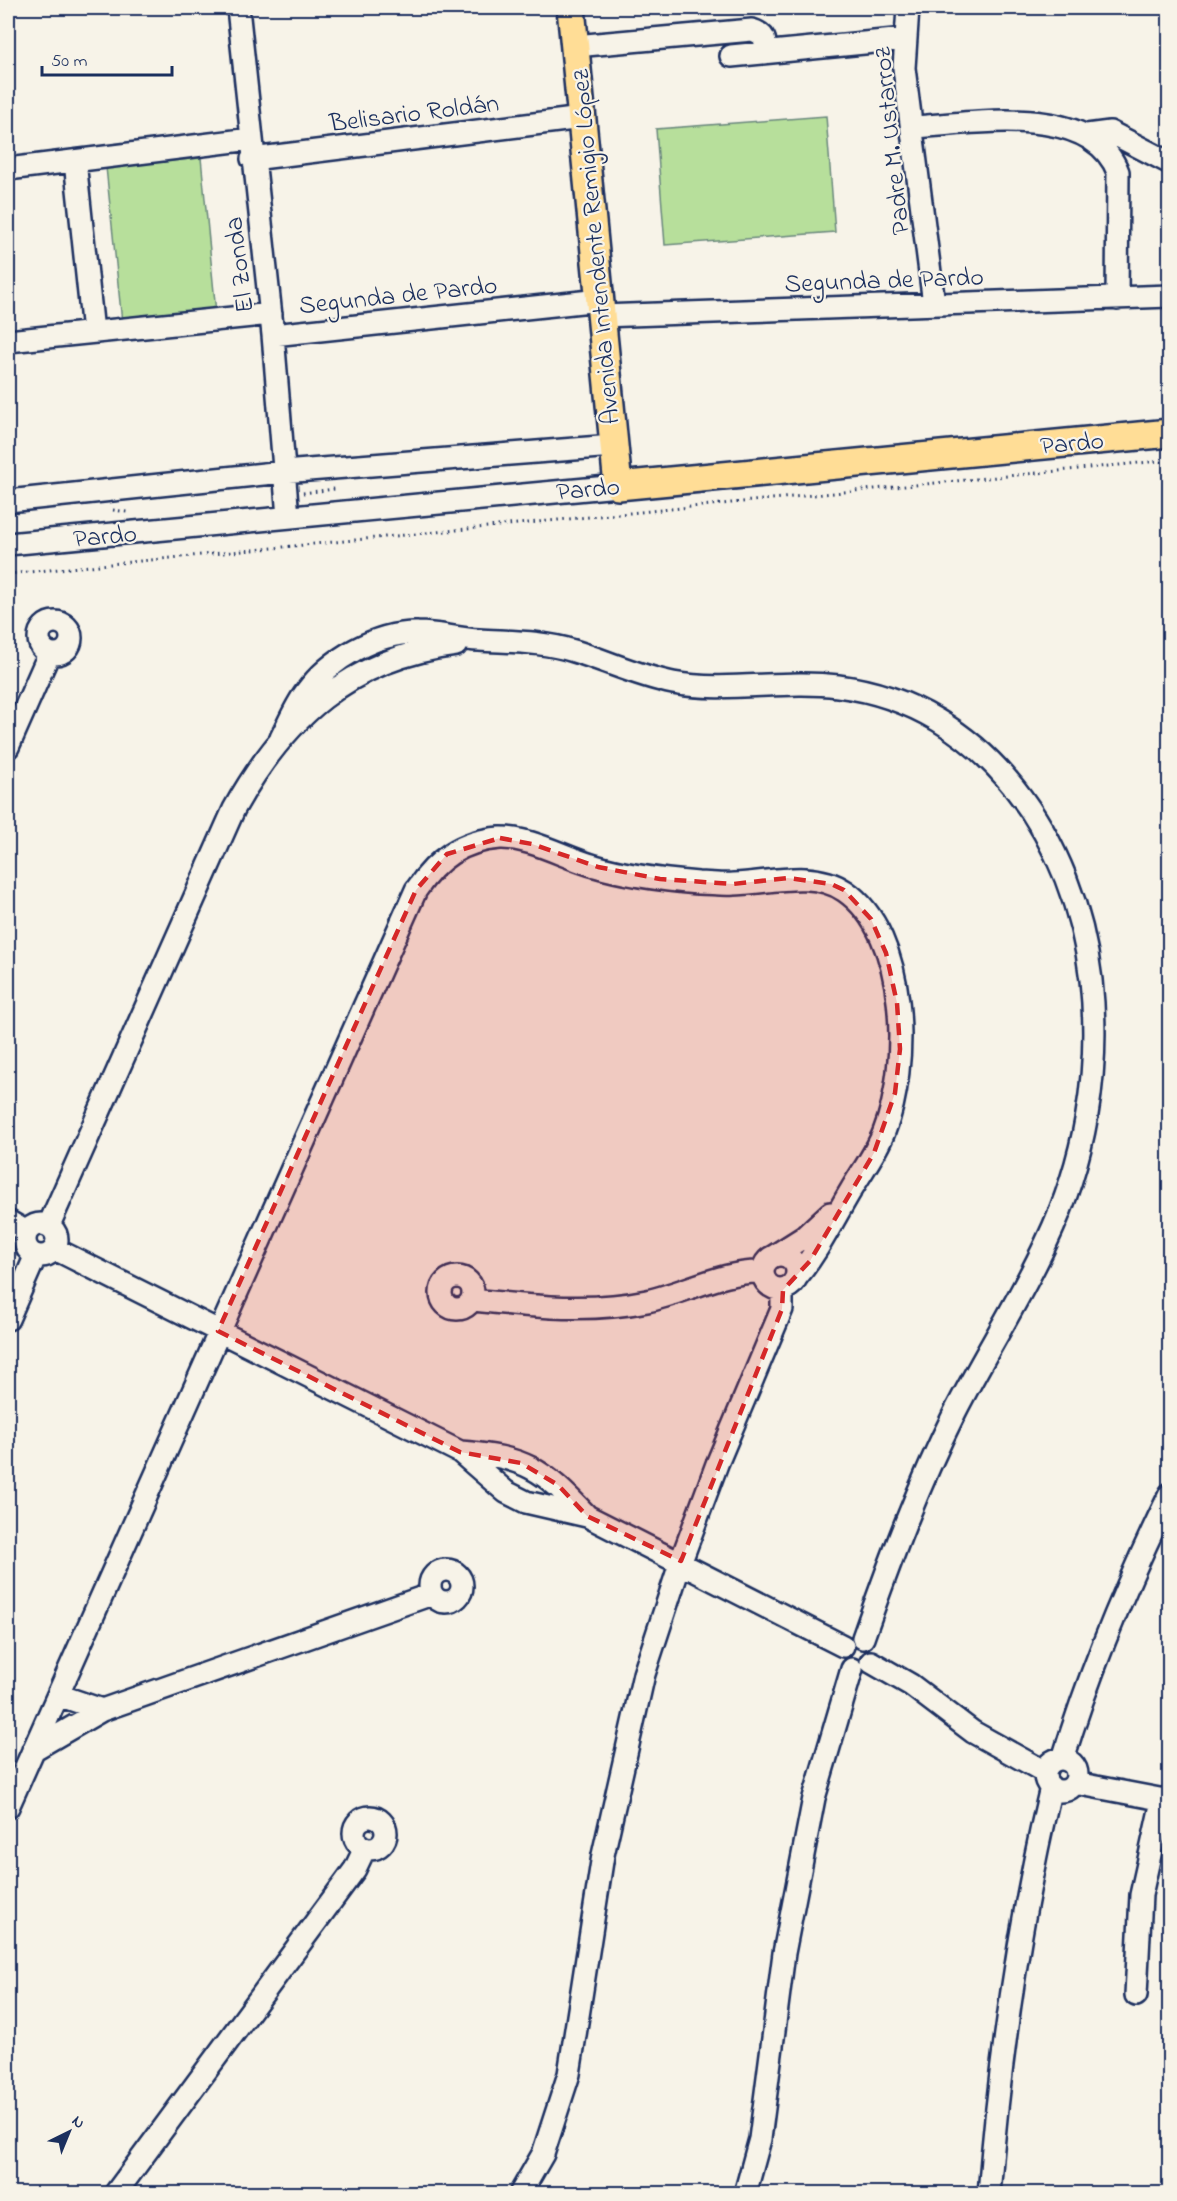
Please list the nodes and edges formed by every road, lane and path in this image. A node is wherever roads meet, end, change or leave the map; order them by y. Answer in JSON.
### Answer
{"nodes":[{"id":1,"x":238,"y":8,"type":"edge"},
{"id":2,"x":571,"y":8,"type":"edge"},
{"id":3,"x":909,"y":8,"type":"edge"},
{"id":4,"x":905,"y":39,"type":"junction"},
{"id":5,"x":575,"y":46,"type":"junction"},
{"id":6,"x":765,"y":53,"type":"junction"},
{"id":7,"x":731,"y":56,"type":"dead end"},
{"id":8,"x":582,"y":118,"type":"junction"},
{"id":9,"x":913,"y":127,"type":"junction"},
{"id":10,"x":1087,"y":135,"type":"junction"},
{"id":11,"x":251,"y":149,"type":"junction"},
{"id":12,"x":75,"y":161,"type":"junction"},
{"id":13,"x":1170,"y":163,"type":"edge"},
{"id":14,"x":8,"y":169,"type":"edge"},
{"id":15,"x":1170,"y":296,"type":"edge"},
{"id":16,"x":1117,"y":299,"type":"junction"},
{"id":17,"x":934,"y":304,"type":"junction"},
{"id":18,"x":600,"y":308,"type":"junction"},
{"id":19,"x":272,"y":324,"type":"junction"},
{"id":20,"x":93,"y":332,"type":"junction"},
{"id":21,"x":8,"y":341,"type":"edge"},
{"id":22,"x":1170,"y":433,"type":"edge"},
{"id":23,"x":613,"y":446,"type":"junction"},
{"id":24,"x":1170,"y":460,"type":"edge"},
{"id":25,"x":283,"y":472,"type":"junction"},
{"id":26,"x":618,"y":486,"type":"junction"},
{"id":27,"x":336,"y":489,"type":"dead end"},
{"id":28,"x":286,"y":495,"type":"junction"},
{"id":29,"x":8,"y":501,"type":"edge"},
{"id":30,"x":111,"y":510,"type":"dead end"},
{"id":31,"x":134,"y":513,"type":"dead end"},
{"id":32,"x":288,"y":517,"type":"junction"},
{"id":33,"x":8,"y":544,"type":"edge"},
{"id":34,"x":8,"y":574,"type":"edge"},
{"id":35,"x":489,"y":640,"type":"junction"},
{"id":36,"x":361,"y":648,"type":"junction"},
{"id":37,"x":49,"y":654,"type":"dead end"},
{"id":38,"x":371,"y":669,"type":"junction"},
{"id":39,"x":280,"y":738,"type":"junction"},
{"id":40,"x":8,"y":747,"type":"edge"},
{"id":41,"x":850,"y":1191,"type":"junction"},
{"id":42,"x":8,"y":1221,"type":"edge"},
{"id":43,"x":49,"y":1225,"type":"junction"},
{"id":44,"x":27,"y":1233,"type":"junction"},
{"id":45,"x":46,"y":1252,"type":"junction"},
{"id":46,"x":769,"y":1264,"type":"junction"},
{"id":47,"x":789,"y":1284,"type":"junction"},
{"id":48,"x":471,"y":1300,"type":"dead end"},
{"id":49,"x":8,"y":1319,"type":"edge"},
{"id":50,"x":218,"y":1331,"type":"junction"},
{"id":51,"x":460,"y":1452,"type":"junction"},
{"id":52,"x":1170,"y":1494,"type":"edge"},
{"id":53,"x":587,"y":1516,"type":"junction"},
{"id":54,"x":681,"y":1562,"type":"junction"},
{"id":55,"x":432,"y":1594,"type":"dead end"},
{"id":56,"x":863,"y":1638,"type":"junction"},
{"id":57,"x":843,"y":1647,"type":"junction"},
{"id":58,"x":862,"y":1666,"type":"junction"},
{"id":59,"x":58,"y":1695,"type":"junction"},
{"id":60,"x":102,"y":1710,"type":"junction"},
{"id":61,"x":33,"y":1750,"type":"junction"},
{"id":62,"x":1063,"y":1759,"type":"junction"},
{"id":63,"x":1048,"y":1780,"type":"junction"},
{"id":64,"x":1075,"y":1783,"type":"junction"},
{"id":65,"x":1168,"y":1804,"type":"edge"},
{"id":66,"x":8,"y":1807,"type":"edge"},
{"id":67,"x":365,"y":1848,"type":"dead end"},
{"id":68,"x":1136,"y":1995,"type":"dead end"},
{"id":69,"x":115,"y":2193,"type":"edge"},
{"id":70,"x":520,"y":2193,"type":"edge"},
{"id":71,"x":746,"y":2193,"type":"edge"},
{"id":72,"x":989,"y":2193,"type":"edge"}],
"edges":[{"from":1,"to":11,"type":"street","name":"El Zonda"},
{"from":2,"to":5,"type":"main road","name":"Avenida Intendente Remigio López"},
{"from":3,"to":4,"type":"street","name":"Padre M. Ustarroz"},
{"from":4,"to":6,"type":"street"},
{"from":4,"to":9,"type":"street","name":"Padre M. Ustarroz"},
{"from":5,"to":6,"type":"street"},
{"from":5,"to":8,"type":"main road","name":"Avenida Intendente Remigio López"},
{"from":6,"to":7,"type":"street"},
{"from":8,"to":11,"type":"street","name":"Belisario Roldán"},
{"from":8,"to":18,"type":"main road","name":"Avenida Intendente Remigio López"},
{"from":9,"to":10,"type":"street"},
{"from":9,"to":17,"type":"street","name":"Padre M. Ustarroz"},
{"from":10,"to":13,"type":"street"},
{"from":10,"to":16,"type":"street"},
{"from":11,"to":12,"type":"street","name":"Belisario Roldán"},
{"from":11,"to":19,"type":"street","name":"El Zonda"},
{"from":12,"to":14,"type":"street","name":"Belisario Roldán"},
{"from":12,"to":20,"type":"street"},
{"from":15,"to":16,"type":"street","name":"Segunda de Pardo"},
{"from":16,"to":17,"type":"street","name":"Segunda de Pardo"},
{"from":17,"to":18,"type":"street","name":"Segunda de Pardo"},
{"from":18,"to":19,"type":"street","name":"Segunda de Pardo"},
{"from":18,"to":23,"type":"main road","name":"Avenida Intendente Remigio López"},
{"from":19,"to":20,"type":"street","name":"Segunda de Pardo"},
{"from":19,"to":25,"type":"street","name":"El Zonda"},
{"from":20,"to":21,"type":"street","name":"Segunda de Pardo"},
{"from":22,"to":26,"type":"main road","name":"Pardo"},
{"from":23,"to":25,"type":"street","name":"Pardo"},
{"from":23,"to":26,"type":"main road","name":"Avenida Intendente Remigio López"},
{"from":24,"to":34,"type":"path"},
{"from":25,"to":28,"type":"street","name":"El Zonda"},
{"from":25,"to":29,"type":"street","name":"Pardo"},
{"from":26,"to":32,"type":"street","name":"Pardo"},
{"from":27,"to":28,"type":"path"},
{"from":28,"to":32,"type":"street","name":"El Zonda"},
{"from":30,"to":31,"type":"path"},
{"from":32,"to":33,"type":"street","name":"Pardo"},
{"from":35,"to":36,"type":"street"},
{"from":35,"to":38,"type":"street"},
{"from":35,"to":56,"type":"street"},
{"from":36,"to":38,"type":"street"},
{"from":36,"to":39,"type":"street"},
{"from":37,"to":40,"type":"street"},
{"from":38,"to":39,"type":"street"},
{"from":39,"to":43,"type":"street"},
{"from":41,"to":46,"type":"street"},
{"from":41,"to":47,"type":"street"},
{"from":41,"to":50,"type":"street"},
{"from":42,"to":44,"type":"street"},
{"from":43,"to":44,"type":"street"},
{"from":43,"to":45,"type":"street"},
{"from":44,"to":45,"type":"street"},
{"from":45,"to":49,"type":"street"},
{"from":45,"to":50,"type":"street"},
{"from":46,"to":47,"type":"street"},
{"from":46,"to":47,"type":"street"},
{"from":46,"to":48,"type":"street"},
{"from":47,"to":54,"type":"street"},
{"from":50,"to":51,"type":"street"},
{"from":50,"to":59,"type":"street"},
{"from":51,"to":53,"type":"street"},
{"from":51,"to":53,"type":"street"},
{"from":52,"to":62,"type":"street"},
{"from":53,"to":54,"type":"street"},
{"from":54,"to":57,"type":"street"},
{"from":54,"to":70,"type":"street"},
{"from":55,"to":60,"type":"street"},
{"from":56,"to":57,"type":"street"},
{"from":56,"to":58,"type":"street"},
{"from":57,"to":58,"type":"street"},
{"from":58,"to":63,"type":"street"},
{"from":58,"to":71,"type":"street"},
{"from":59,"to":60,"type":"street"},
{"from":59,"to":61,"type":"street"},
{"from":60,"to":61,"type":"street"},
{"from":61,"to":66,"type":"street"},
{"from":62,"to":63,"type":"street"},
{"from":62,"to":64,"type":"street"},
{"from":63,"to":64,"type":"street"},
{"from":63,"to":72,"type":"street"},
{"from":64,"to":65,"type":"street"},
{"from":65,"to":68,"type":"street"},
{"from":67,"to":69,"type":"street"}]}
